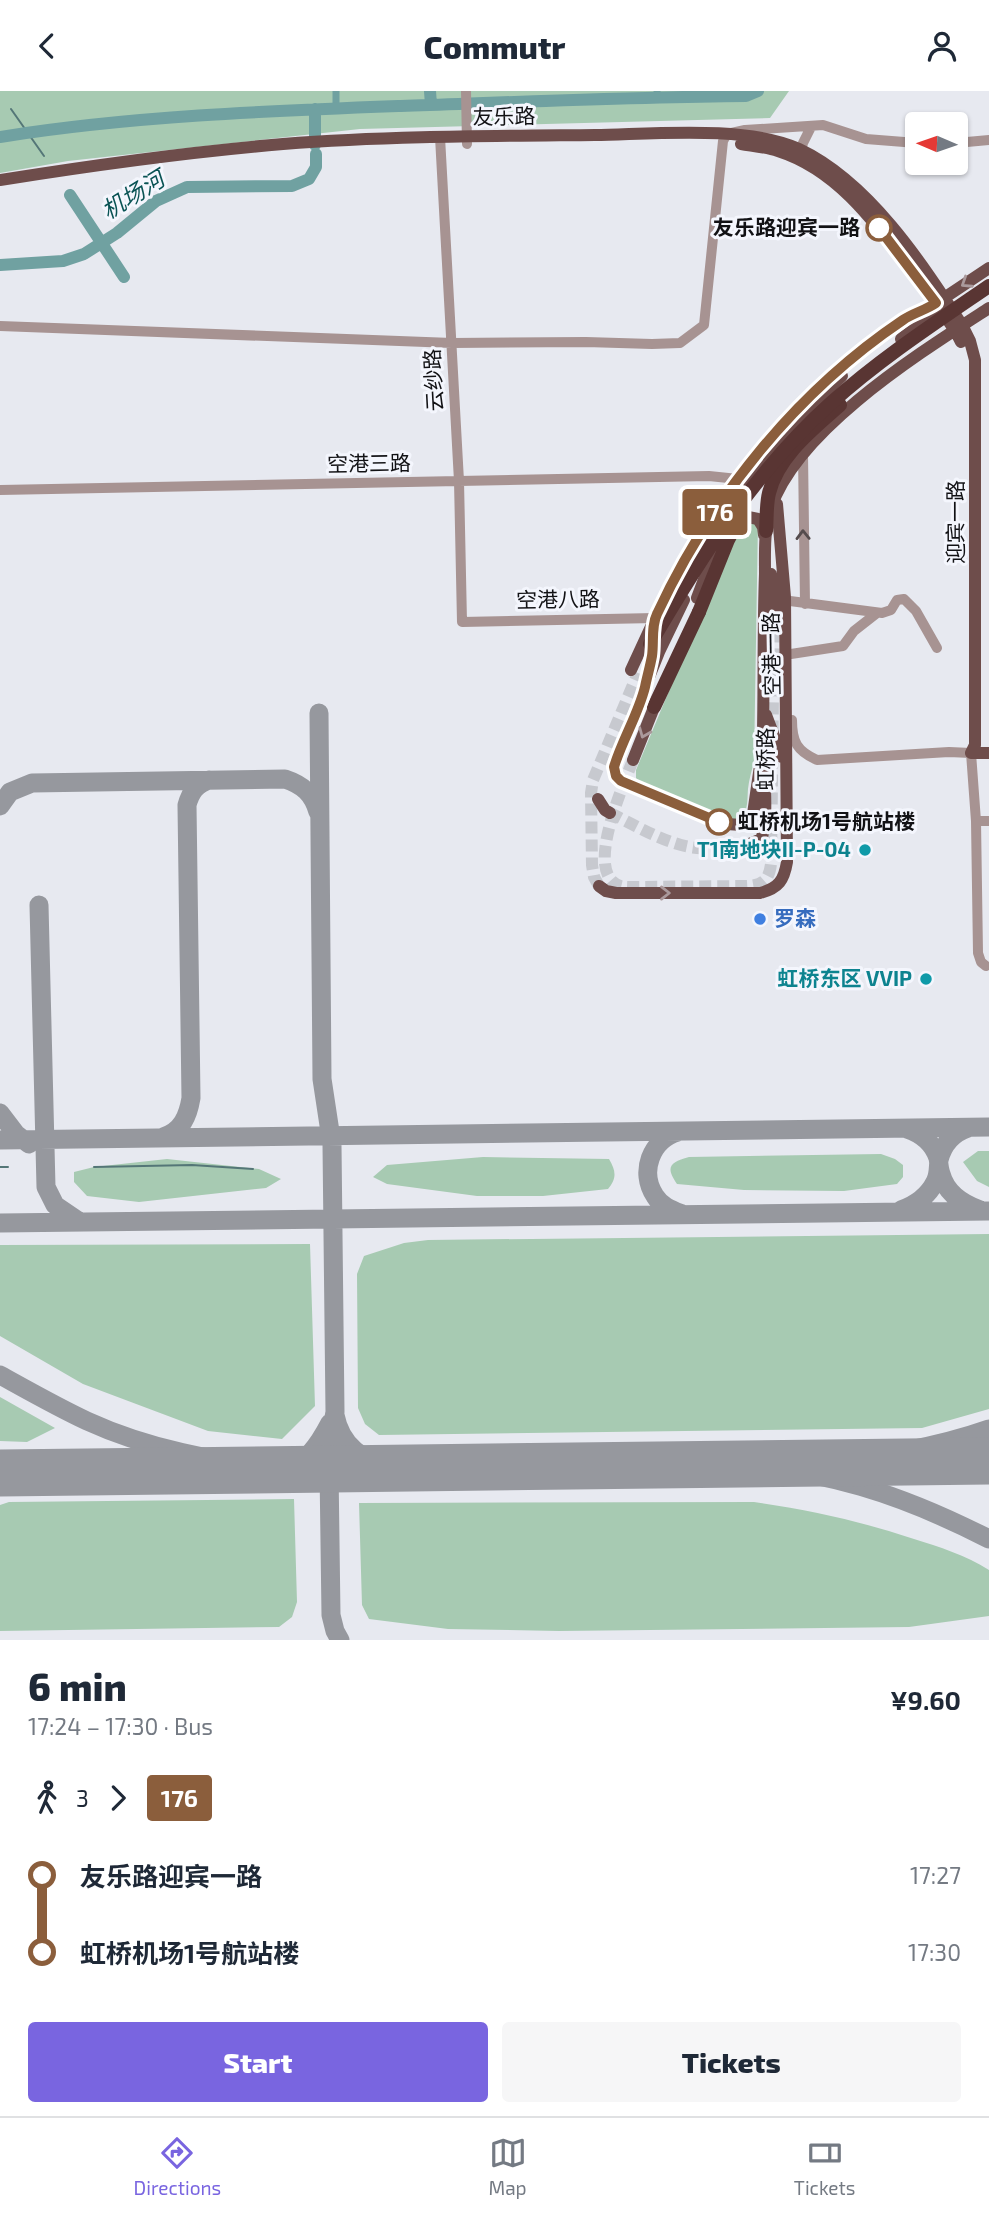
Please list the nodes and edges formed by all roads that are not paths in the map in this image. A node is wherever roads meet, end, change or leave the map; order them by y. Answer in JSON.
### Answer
{"nodes":[{"id":1,"x":466,"y":91,"type":"edge"},
{"id":2,"x":811,"y":127,"type":"junction"},
{"id":3,"x":725,"y":138,"type":"junction"},
{"id":4,"x":467,"y":140,"type":"junction"},
{"id":5,"x":989,"y":140,"type":"edge"},
{"id":6,"x":440,"y":141,"type":"junction"},
{"id":7,"x":905,"y":142,"type":"edge"},
{"id":8,"x":968,"y":142,"type":"edge"},
{"id":9,"x":800,"y":155,"type":"junction"},
{"id":10,"x":0,"y":180,"type":"edge"},
{"id":11,"x":0,"y":187,"type":"edge"},
{"id":12,"x":989,"y":268,"type":"edge"},
{"id":13,"x":989,"y":286,"type":"edge"},
{"id":14,"x":989,"y":296,"type":"edge"},
{"id":15,"x":935,"y":306,"type":"junction"},
{"id":16,"x":989,"y":308,"type":"edge"},
{"id":17,"x":0,"y":326,"type":"edge"},
{"id":18,"x":958,"y":328,"type":"junction"},
{"id":19,"x":452,"y":343,"type":"junction"},
{"id":20,"x":813,"y":430,"type":"junction"},
{"id":21,"x":789,"y":445,"type":"junction"},
{"id":22,"x":803,"y":453,"type":"junction"},
{"id":23,"x":738,"y":478,"type":"junction"},
{"id":24,"x":459,"y":481,"type":"junction"},
{"id":25,"x":782,"y":486,"type":"junction"},
{"id":26,"x":0,"y":490,"type":"edge"},
{"id":27,"x":724,"y":529,"type":"junction"},
{"id":28,"x":773,"y":531,"type":"junction"},
{"id":29,"x":766,"y":549,"type":"junction"},
{"id":30,"x":790,"y":601,"type":"junction"},
{"id":31,"x":805,"y":604,"type":"junction"},
{"id":32,"x":774,"y":609,"type":"tunnel mouth"},
{"id":33,"x":877,"y":613,"type":"junction"},
{"id":34,"x":655,"y":618,"type":"junction"},
{"id":35,"x":462,"y":622,"type":"joint"},
{"id":36,"x":650,"y":644,"type":"junction"},
{"id":37,"x":937,"y":648,"type":"dead end"},
{"id":38,"x":791,"y":655,"type":"junction"},
{"id":39,"x":644,"y":691,"type":"junction"},
{"id":40,"x":654,"y":707,"type":"junction"},
{"id":41,"x":763,"y":708,"type":"junction"},
{"id":42,"x":989,"y":744,"type":"edge"},
{"id":43,"x":971,"y":748,"type":"junction"},
{"id":44,"x":762,"y":752,"type":"junction"},
{"id":45,"x":989,"y":753,"type":"edge"},
{"id":46,"x":633,"y":760,"type":"tunnel mouth"},
{"id":47,"x":785,"y":764,"type":"junction"},
{"id":48,"x":598,"y":799,"type":"dead end"},
{"id":49,"x":610,"y":813,"type":"tunnel mouth"},
{"id":50,"x":976,"y":821,"type":"junction"},
{"id":51,"x":989,"y":821,"type":"edge"},
{"id":52,"x":752,"y":843,"type":"dead end"},
{"id":53,"x":599,"y":886,"type":"dead end"},
{"id":54,"x":986,"y":966,"type":"dead end"}],
"edges":[{"from":1,"to":4,"type":"street"},
{"from":2,"to":3,"type":"street"},
{"from":2,"to":7,"type":"street"},
{"from":2,"to":9,"type":"street"},
{"from":3,"to":4,"type":"main road","name":"友乐路"},
{"from":3,"to":9,"type":"main road","name":"友乐路"},
{"from":3,"to":19,"type":"street"},
{"from":4,"to":6,"type":"main road","name":"友乐路"},
{"from":5,"to":8,"type":"street"},
{"from":6,"to":10,"type":"main road","name":"友乐路"},
{"from":6,"to":11,"type":"main road","name":"友乐路"},
{"from":6,"to":19,"type":"street","name":"云纱路"},
{"from":9,"to":15,"type":"main road","name":"友乐路"},
{"from":12,"to":15,"type":"main road","one_way":true},
{"from":13,"to":21,"type":"highway","bridge":true},
{"from":14,"to":20,"type":"highway"},
{"from":15,"to":18,"type":"main road","name":"迎宾一路"},
{"from":15,"to":23,"type":"main road"},
{"from":15,"to":27,"type":"main road"},
{"from":15,"to":36,"type":"main road","bridge":true},
{"from":16,"to":18,"type":"main road","name":"虹桥路"},
{"from":17,"to":19,"type":"street"},
{"from":18,"to":22,"type":"main road","name":"虹桥路"},
{"from":18,"to":43,"type":"main road","name":"迎宾一路"},
{"from":19,"to":24,"type":"street","name":"云纱路"},
{"from":20,"to":25,"type":"highway"},
{"from":20,"to":28,"type":"highway"},
{"from":21,"to":36,"type":"highway","bridge":true},
{"from":21,"to":40,"type":"highway","bridge":true},
{"from":22,"to":25,"type":"main road","name":"虹桥路"},
{"from":31,"to":22,"type":"street","one_way":true},
{"from":23,"to":24,"type":"street","name":"空港三路"},
{"from":23,"to":34,"type":"main road"},
{"from":24,"to":26,"type":"street","name":"空港三路"},
{"from":24,"to":35,"type":"street","name":"云纱路"},
{"from":25,"to":28,"type":"main road","name":"虹桥路"},
{"from":27,"to":29,"type":"main road"},
{"from":27,"to":39,"type":"main road"},
{"from":27,"to":40,"type":"main road"},
{"from":28,"to":29,"type":"main road","name":"虹桥路"},
{"from":28,"to":30,"type":"street","name":"空港一路"},
{"from":28,"to":32,"type":"main road"},
{"from":28,"to":47,"type":"main road","name":"虹桥路"},
{"from":29,"to":41,"type":"main road","name":"虹桥路"},
{"from":30,"to":31,"type":"street"},
{"from":30,"to":38,"type":"street","name":"空港一路"},
{"from":31,"to":33,"type":"street"},
{"from":33,"to":37,"type":"street"},
{"from":33,"to":38,"type":"street"},
{"from":34,"to":35,"type":"street","name":"空港八路"},
{"from":34,"to":36,"type":"main road"},
{"from":34,"to":39,"type":"main road"},
{"from":38,"to":43,"type":"street","name":"空港一路"},
{"from":39,"to":44,"type":"main road"},
{"from":40,"to":46,"type":"main road","one_way":true},
{"from":41,"to":44,"type":"main road","name":"虹桥路"},
{"from":41,"to":47,"type":"main road"},
{"from":42,"to":43,"type":"main road","name":"空港一路"},
{"from":43,"to":45,"type":"main road","name":"空港一路"},
{"from":43,"to":50,"type":"street","name":"迎宾一路"},
{"from":44,"to":52,"type":"main road","name":"虹桥路"},
{"from":53,"to":47,"type":"main road","name":"虹桥路","one_way":true},
{"from":48,"to":49,"type":"main road"},
{"from":50,"to":51,"type":"street"},
{"from":50,"to":54,"type":"street","name":"迎宾一路"}]}
